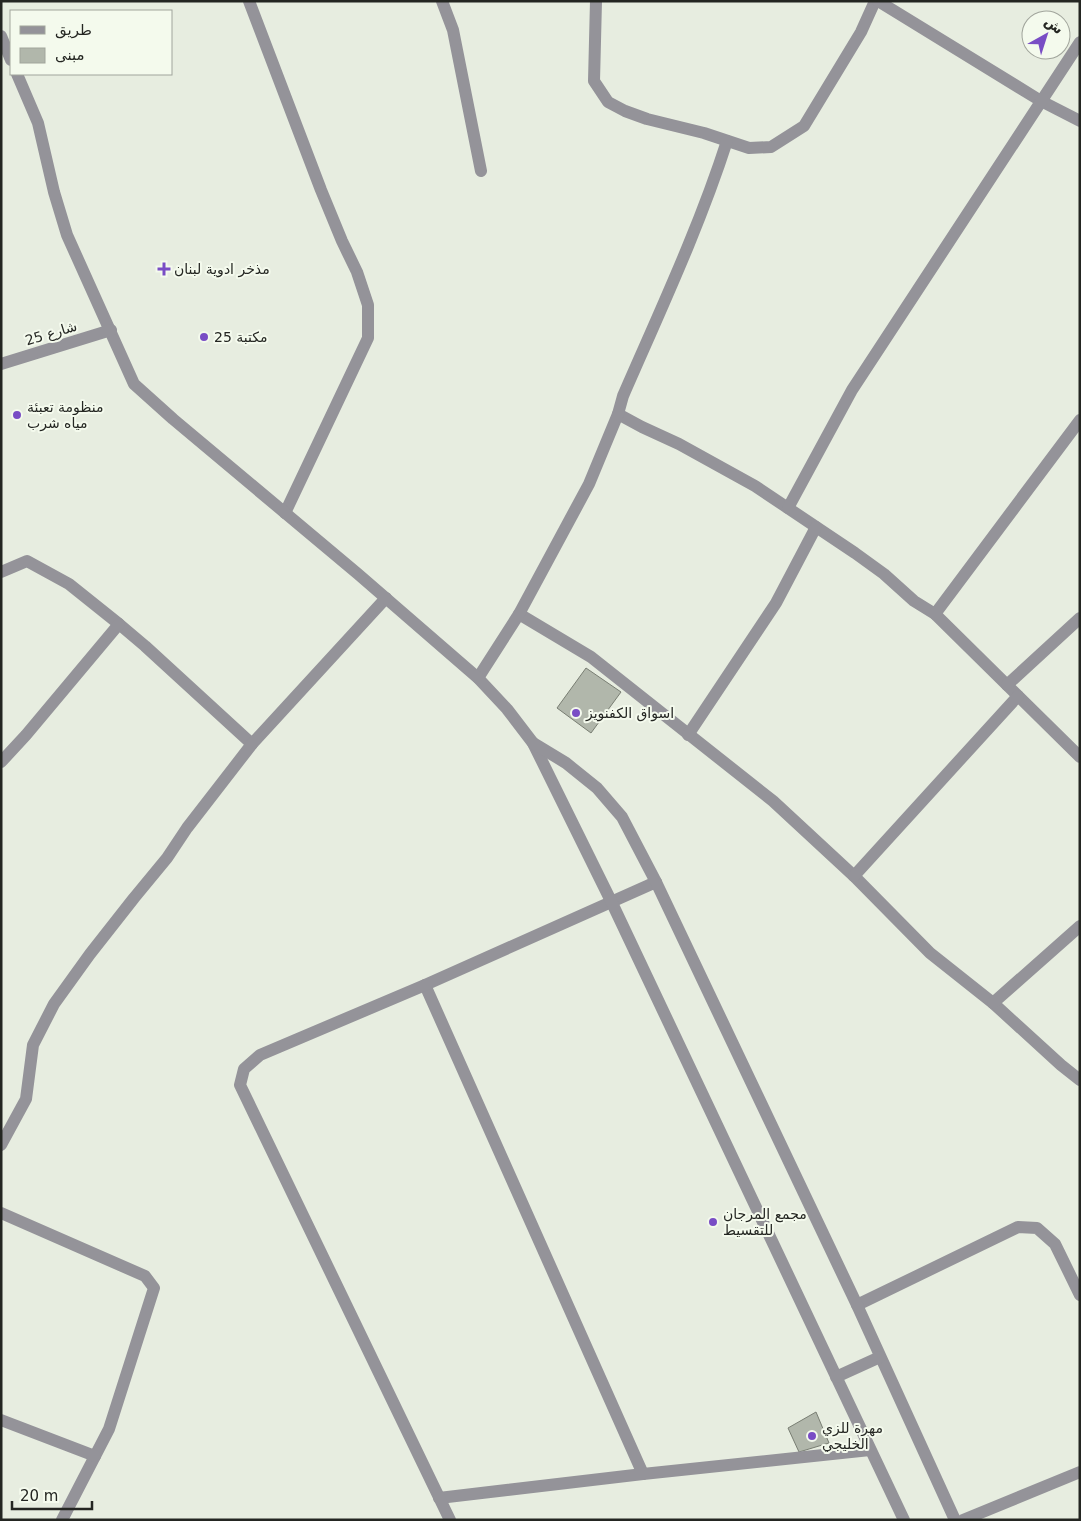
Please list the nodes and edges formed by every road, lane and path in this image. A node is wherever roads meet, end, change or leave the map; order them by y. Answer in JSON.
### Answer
{"nodes":[{"id":1,"x":249,"y":1,"type":"edge"},
{"id":2,"x":442,"y":1,"type":"edge"},
{"id":3,"x":596,"y":1,"type":"edge"},
{"id":4,"x":877,"y":1,"type":"edge"},
{"id":5,"x":1,"y":36,"type":"edge"},
{"id":6,"x":1080,"y":42,"type":"edge"},
{"id":7,"x":10,"y":58,"type":"edge"},
{"id":8,"x":17,"y":75,"type":"edge"},
{"id":9,"x":1041,"y":101,"type":"junction"},
{"id":10,"x":1080,"y":121,"type":"edge"},
{"id":11,"x":727,"y":141,"type":"junction"},
{"id":12,"x":481,"y":171,"type":"dead end"},
{"id":13,"x":110,"y":330,"type":"junction"},
{"id":14,"x":1,"y":364,"type":"edge"},
{"id":15,"x":618,"y":414,"type":"junction"},
{"id":16,"x":1080,"y":420,"type":"edge"},
{"id":17,"x":788,"y":508,"type":"junction"},
{"id":18,"x":286,"y":514,"type":"junction"},
{"id":19,"x":816,"y":527,"type":"junction"},
{"id":20,"x":1,"y":572,"type":"edge"},
{"id":21,"x":386,"y":598,"type":"junction"},
{"id":22,"x":519,"y":614,"type":"junction"},
{"id":23,"x":935,"y":614,"type":"junction"},
{"id":24,"x":1080,"y":618,"type":"edge"},
{"id":25,"x":119,"y":624,"type":"junction"},
{"id":26,"x":478,"y":678,"type":"junction"},
{"id":27,"x":1007,"y":684,"type":"junction"},
{"id":28,"x":1018,"y":696,"type":"junction"},
{"id":29,"x":688,"y":735,"type":"junction"},
{"id":30,"x":533,"y":743,"type":"junction"},
{"id":31,"x":252,"y":744,"type":"junction"},
{"id":32,"x":1080,"y":757,"type":"edge"},
{"id":33,"x":1,"y":762,"type":"edge"},
{"id":34,"x":854,"y":876,"type":"junction"},
{"id":35,"x":656,"y":882,"type":"junction"},
{"id":36,"x":612,"y":903,"type":"junction"},
{"id":37,"x":1080,"y":926,"type":"edge"},
{"id":38,"x":425,"y":984,"type":"junction"},
{"id":39,"x":993,"y":1003,"type":"junction"},
{"id":40,"x":1080,"y":1080,"type":"edge"},
{"id":41,"x":1,"y":1145,"type":"edge"},
{"id":42,"x":1,"y":1214,"type":"edge"},
{"id":43,"x":1080,"y":1295,"type":"edge"},
{"id":44,"x":857,"y":1305,"type":"junction"},
{"id":45,"x":880,"y":1357,"type":"junction"},
{"id":46,"x":836,"y":1377,"type":"junction"},
{"id":47,"x":1,"y":1420,"type":"edge"},
{"id":48,"x":870,"y":1450,"type":"junction"},
{"id":49,"x":95,"y":1456,"type":"junction"},
{"id":50,"x":1080,"y":1472,"type":"edge"},
{"id":51,"x":643,"y":1474,"type":"junction"},
{"id":52,"x":439,"y":1498,"type":"junction"},
{"id":53,"x":62,"y":1520,"type":"edge"},
{"id":54,"x":450,"y":1520,"type":"edge"},
{"id":55,"x":904,"y":1520,"type":"edge"},
{"id":56,"x":955,"y":1520,"type":"edge"},
{"id":57,"x":963,"y":1520,"type":"edge"}],
"edges":[{"from":1,"to":18,"type":"street"},
{"from":2,"to":12,"type":"street"},
{"from":3,"to":11,"type":"street"},
{"from":4,"to":9,"type":"street"},
{"from":4,"to":11,"type":"street"},
{"from":5,"to":7,"type":"street"},
{"from":6,"to":9,"type":"street"},
{"from":8,"to":13,"type":"street"},
{"from":9,"to":10,"type":"street"},
{"from":9,"to":17,"type":"street"},
{"from":11,"to":15,"type":"street"},
{"from":13,"to":14,"type":"street","name":"شارع 25"},
{"from":13,"to":18,"type":"street"},
{"from":15,"to":17,"type":"street"},
{"from":15,"to":22,"type":"street"},
{"from":16,"to":23,"type":"street"},
{"from":17,"to":19,"type":"street"},
{"from":18,"to":21,"type":"street"},
{"from":19,"to":23,"type":"street"},
{"from":19,"to":29,"type":"street"},
{"from":20,"to":25,"type":"street"},
{"from":21,"to":26,"type":"street"},
{"from":21,"to":31,"type":"street"},
{"from":22,"to":26,"type":"street"},
{"from":22,"to":29,"type":"street"},
{"from":23,"to":27,"type":"street"},
{"from":24,"to":27,"type":"street"},
{"from":25,"to":31,"type":"street"},
{"from":25,"to":33,"type":"street"},
{"from":26,"to":30,"type":"street"},
{"from":27,"to":28,"type":"street"},
{"from":28,"to":32,"type":"street"},
{"from":28,"to":34,"type":"street"},
{"from":29,"to":34,"type":"street"},
{"from":30,"to":35,"type":"street"},
{"from":30,"to":36,"type":"street"},
{"from":31,"to":41,"type":"street"},
{"from":34,"to":39,"type":"street"},
{"from":35,"to":36,"type":"street"},
{"from":35,"to":44,"type":"street"},
{"from":36,"to":38,"type":"street"},
{"from":36,"to":46,"type":"street"},
{"from":37,"to":39,"type":"street"},
{"from":38,"to":51,"type":"street"},
{"from":38,"to":52,"type":"street"},
{"from":39,"to":40,"type":"street"},
{"from":42,"to":49,"type":"street"},
{"from":43,"to":44,"type":"street"},
{"from":44,"to":45,"type":"street"},
{"from":45,"to":46,"type":"street"},
{"from":45,"to":56,"type":"street"},
{"from":46,"to":48,"type":"street"},
{"from":47,"to":49,"type":"street"},
{"from":48,"to":51,"type":"street"},
{"from":48,"to":55,"type":"street"},
{"from":49,"to":53,"type":"street"},
{"from":50,"to":57,"type":"street"},
{"from":51,"to":52,"type":"street"},
{"from":52,"to":54,"type":"street"}]}
